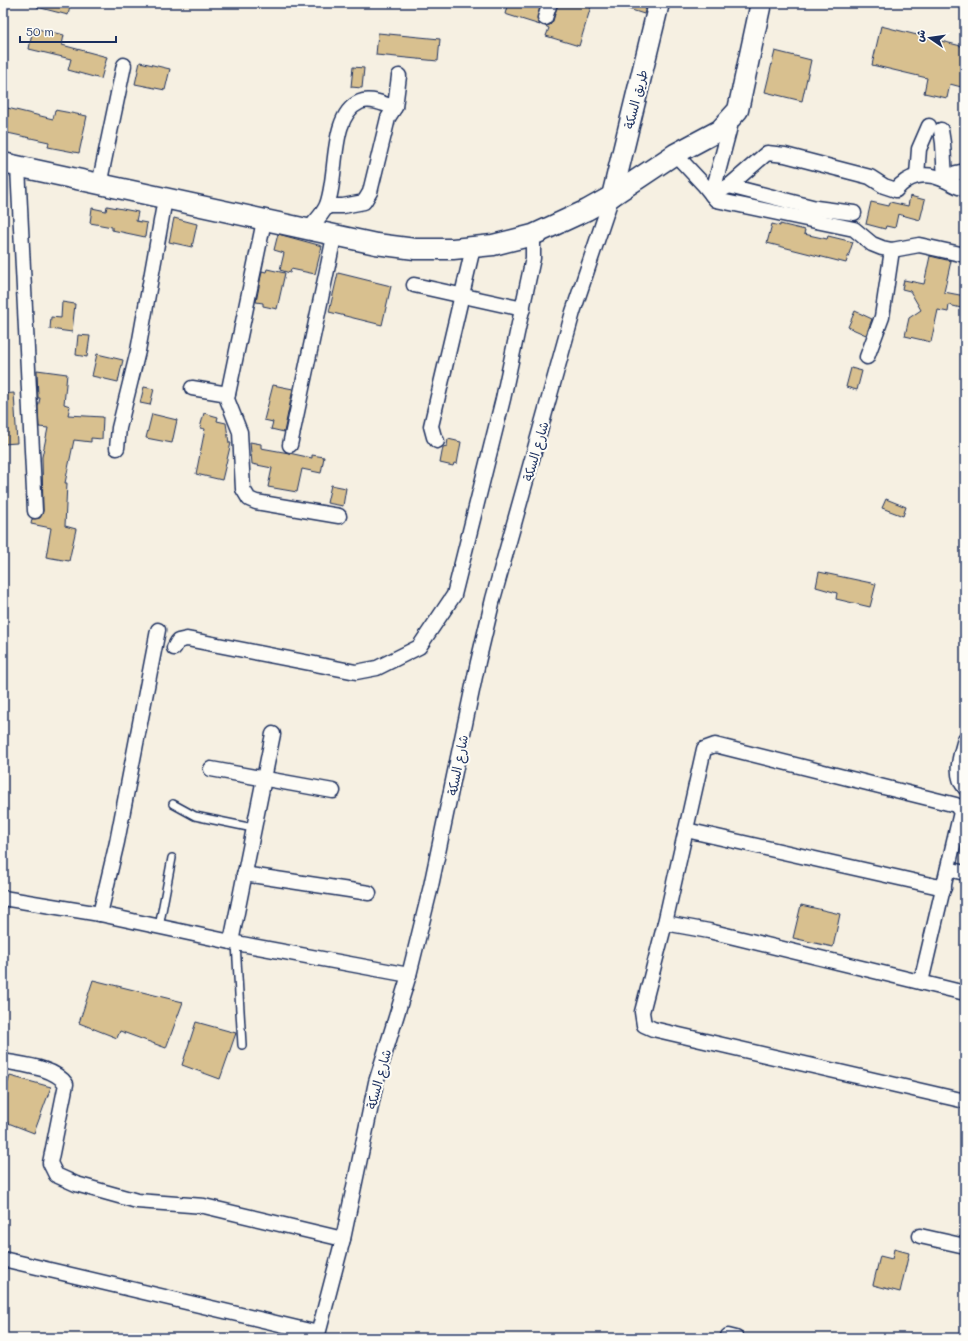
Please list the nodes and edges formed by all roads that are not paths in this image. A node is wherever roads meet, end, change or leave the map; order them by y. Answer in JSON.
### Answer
{"nodes":[{"id":1,"x":550,"y":3,"type":"edge"},
{"id":2,"x":659,"y":3,"type":"edge"},
{"id":3,"x":761,"y":3,"type":"edge"},
{"id":4,"x":545,"y":18,"type":"dead end"},
{"id":5,"x":124,"y":64,"type":"dead end"},
{"id":6,"x":399,"y":76,"type":"dead end"},
{"id":7,"x":395,"y":107,"type":"junction"},
{"id":8,"x":732,"y":118,"type":"junction"},
{"id":9,"x":675,"y":154,"type":"junction"},
{"id":10,"x":10,"y":165,"type":"edge"},
{"id":11,"x":965,"y":171,"type":"edge"},
{"id":12,"x":917,"y":175,"type":"junction"},
{"id":13,"x":945,"y":180,"type":"junction"},
{"id":14,"x":99,"y":184,"type":"junction"},
{"id":15,"x":729,"y":186,"type":"junction"},
{"id":16,"x":965,"y":189,"type":"edge"},
{"id":17,"x":712,"y":195,"type":"junction"},
{"id":18,"x":612,"y":196,"type":"junction"},
{"id":19,"x":165,"y":199,"type":"junction"},
{"id":20,"x":326,"y":206,"type":"junction"},
{"id":21,"x":854,"y":213,"type":"dead end"},
{"id":22,"x":264,"y":221,"type":"junction"},
{"id":23,"x":307,"y":231,"type":"junction"},
{"id":24,"x":533,"y":235,"type":"junction"},
{"id":25,"x":334,"y":237,"type":"junction"},
{"id":26,"x":472,"y":248,"type":"junction"},
{"id":27,"x":892,"y":250,"type":"junction"},
{"id":28,"x":965,"y":255,"type":"edge"},
{"id":29,"x":414,"y":285,"type":"dead end"},
{"id":30,"x":460,"y":295,"type":"junction"},
{"id":31,"x":523,"y":309,"type":"junction"},
{"id":32,"x":867,"y":357,"type":"dead end"},
{"id":33,"x":192,"y":388,"type":"dead end"},
{"id":34,"x":228,"y":394,"type":"junction"},
{"id":35,"x":437,"y":441,"type":"dead end"},
{"id":36,"x":290,"y":445,"type":"dead end"},
{"id":37,"x":117,"y":448,"type":"dead end"},
{"id":38,"x":35,"y":511,"type":"dead end"},
{"id":39,"x":339,"y":516,"type":"dead end"},
{"id":40,"x":158,"y":630,"type":"dead end"},
{"id":41,"x":174,"y":648,"type":"dead end"},
{"id":42,"x":273,"y":734,"type":"dead end"},
{"id":43,"x":965,"y":739,"type":"edge"},
{"id":44,"x":211,"y":769,"type":"dead end"},
{"id":45,"x":263,"y":779,"type":"junction"},
{"id":46,"x":965,"y":788,"type":"edge"},
{"id":47,"x":333,"y":791,"type":"dead end"},
{"id":48,"x":173,"y":804,"type":"dead end"},
{"id":49,"x":253,"y":828,"type":"junction"},
{"id":50,"x":686,"y":830,"type":"junction"},
{"id":51,"x":172,"y":858,"type":"dead end"},
{"id":52,"x":948,"y":869,"type":"junction"},
{"id":53,"x":965,"y":873,"type":"edge"},
{"id":54,"x":244,"y":874,"type":"junction"},
{"id":55,"x":944,"y":888,"type":"junction"},
{"id":56,"x":369,"y":893,"type":"dead end"},
{"id":57,"x":3,"y":898,"type":"edge"},
{"id":58,"x":100,"y":914,"type":"junction"},
{"id":59,"x":665,"y":923,"type":"junction"},
{"id":60,"x":159,"y":927,"type":"junction"},
{"id":61,"x":234,"y":942,"type":"junction"},
{"id":62,"x":409,"y":975,"type":"junction"},
{"id":63,"x":921,"y":982,"type":"junction"},
{"id":64,"x":965,"y":993,"type":"edge"},
{"id":65,"x":242,"y":1045,"type":"dead end"},
{"id":66,"x":3,"y":1061,"type":"edge"},
{"id":67,"x":965,"y":1101,"type":"edge"},
{"id":68,"x":920,"y":1236,"type":"dead end"},
{"id":69,"x":343,"y":1239,"type":"junction"},
{"id":70,"x":965,"y":1246,"type":"edge"},
{"id":71,"x":3,"y":1259,"type":"edge"},
{"id":72,"x":317,"y":1335,"type":"edge"}],
"edges":[{"from":1,"to":4,"type":"street"},
{"from":2,"to":18,"type":"main road","name":"طريق السكة"},
{"from":3,"to":8,"type":"main road"},
{"from":5,"to":14,"type":"street"},
{"from":6,"to":7,"type":"street"},
{"from":7,"to":20,"type":"street"},
{"from":7,"to":20,"type":"street"},
{"from":8,"to":9,"type":"main road"},
{"from":8,"to":17,"type":"street"},
{"from":9,"to":17,"type":"street"},
{"from":9,"to":18,"type":"main road"},
{"from":10,"to":14,"type":"main road"},
{"from":10,"to":38,"type":"street"},
{"from":11,"to":13,"type":"street"},
{"from":12,"to":13,"type":"street"},
{"from":12,"to":13,"type":"street"},
{"from":12,"to":15,"type":"street"},
{"from":13,"to":16,"type":"street"},
{"from":14,"to":19,"type":"main road"},
{"from":15,"to":17,"type":"street"},
{"from":15,"to":21,"type":"street"},
{"from":17,"to":27,"type":"street"},
{"from":18,"to":24,"type":"main road"},
{"from":18,"to":62,"type":"street","name":"شارع السكة"},
{"from":19,"to":22,"type":"main road"},
{"from":19,"to":37,"type":"street"},
{"from":20,"to":23,"type":"street"},
{"from":22,"to":23,"type":"main road"},
{"from":22,"to":34,"type":"street"},
{"from":23,"to":25,"type":"main road"},
{"from":24,"to":26,"type":"main road"},
{"from":24,"to":31,"type":"street"},
{"from":25,"to":26,"type":"main road"},
{"from":25,"to":36,"type":"street"},
{"from":26,"to":30,"type":"street"},
{"from":27,"to":28,"type":"street"},
{"from":27,"to":32,"type":"street"},
{"from":29,"to":30,"type":"street"},
{"from":30,"to":31,"type":"street"},
{"from":30,"to":35,"type":"street"},
{"from":31,"to":41,"type":"street"},
{"from":33,"to":34,"type":"street"},
{"from":34,"to":39,"type":"street"},
{"from":40,"to":58,"type":"street"},
{"from":42,"to":45,"type":"street"},
{"from":43,"to":46,"type":"street"},
{"from":44,"to":45,"type":"street"},
{"from":45,"to":47,"type":"street"},
{"from":45,"to":49,"type":"street"},
{"from":48,"to":49,"type":"lane"},
{"from":49,"to":54,"type":"street"},
{"from":50,"to":52,"type":"street"},
{"from":50,"to":55,"type":"street"},
{"from":50,"to":59,"type":"street"},
{"from":51,"to":60,"type":"lane"},
{"from":52,"to":53,"type":"street"},
{"from":52,"to":55,"type":"street"},
{"from":54,"to":56,"type":"street"},
{"from":54,"to":61,"type":"street"},
{"from":55,"to":63,"type":"street"},
{"from":57,"to":58,"type":"street"},
{"from":58,"to":60,"type":"street"},
{"from":59,"to":63,"type":"street"},
{"from":59,"to":67,"type":"street"},
{"from":60,"to":61,"type":"street"},
{"from":61,"to":62,"type":"street"},
{"from":61,"to":65,"type":"lane"},
{"from":62,"to":69,"type":"street","name":"شارع السكة"},
{"from":63,"to":64,"type":"street"},
{"from":66,"to":69,"type":"street"},
{"from":68,"to":70,"type":"street"},
{"from":69,"to":72,"type":"street","name":"شارع السكة"},
{"from":71,"to":72,"type":"street"}]}
